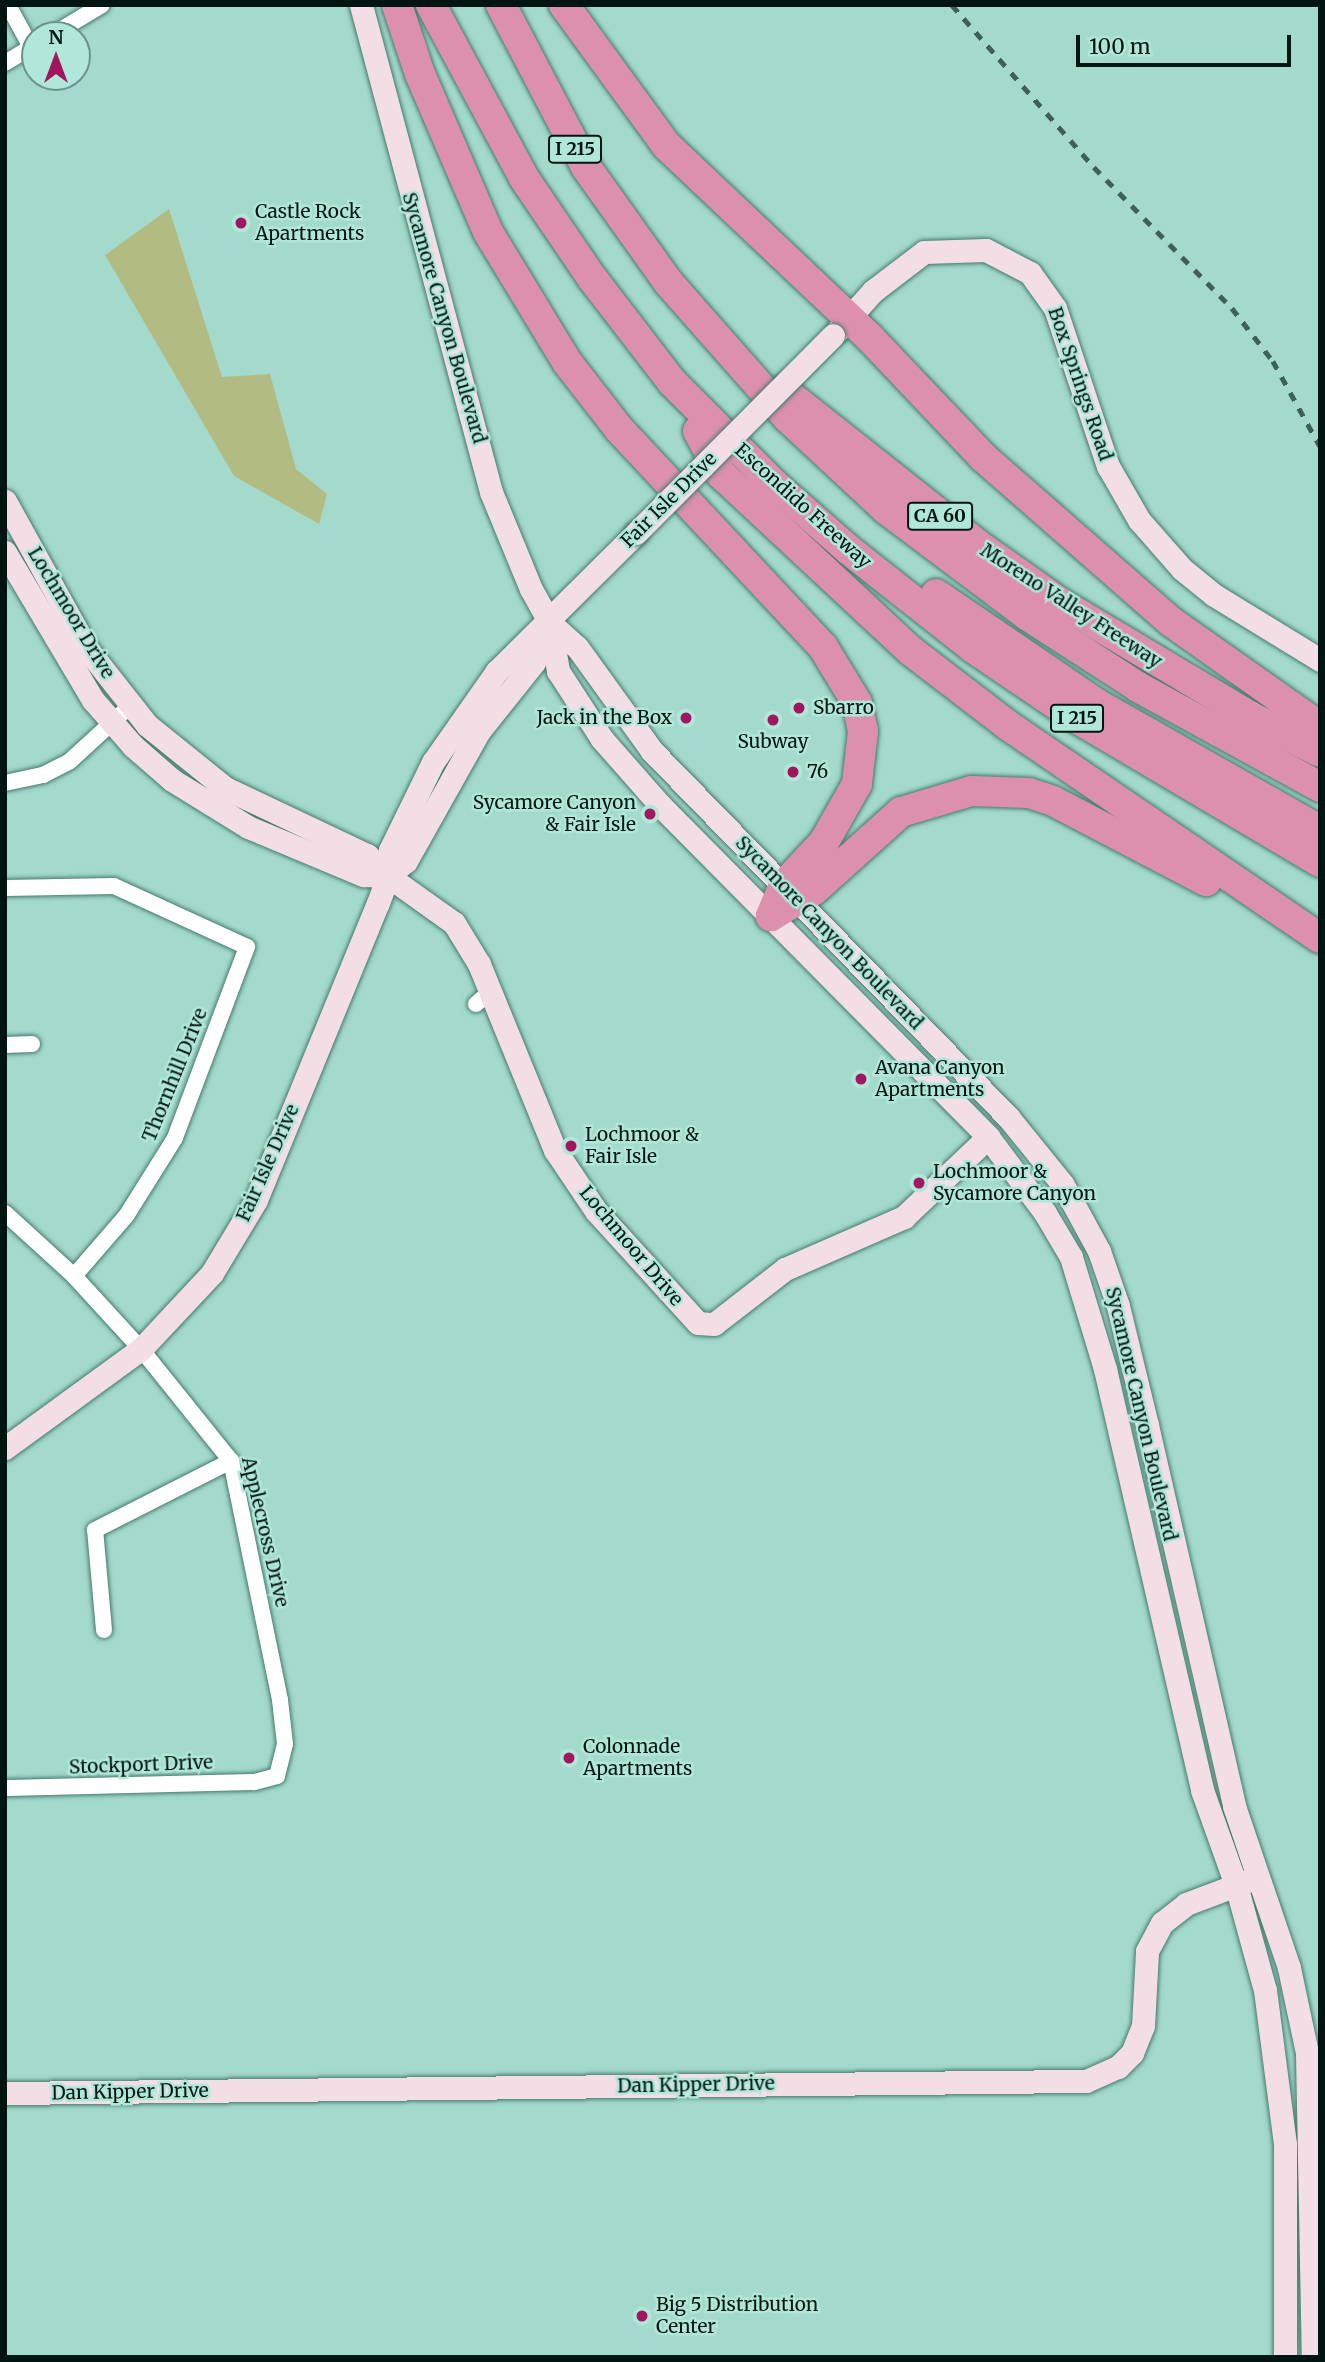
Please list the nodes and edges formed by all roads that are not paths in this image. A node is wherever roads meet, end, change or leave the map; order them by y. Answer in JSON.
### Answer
{"nodes":[{"id":1,"x":8,"y":5,"type":"edge"},
{"id":2,"x":102,"y":5,"type":"edge"},
{"id":3,"x":361,"y":5,"type":"edge"},
{"id":4,"x":397,"y":5,"type":"edge"},
{"id":5,"x":431,"y":5,"type":"edge"},
{"id":6,"x":502,"y":5,"type":"edge"},
{"id":7,"x":564,"y":5,"type":"edge"},
{"id":8,"x":75,"y":21,"type":"edge"},
{"id":9,"x":21,"y":26,"type":"edge"},
{"id":10,"x":21,"y":53,"type":"edge"},
{"id":11,"x":5,"y":63,"type":"edge"},
{"id":12,"x":668,"y":282,"type":"junction"},
{"id":13,"x":841,"y":327,"type":"junction"},
{"id":14,"x":737,"y":360,"type":"junction"},
{"id":15,"x":672,"y":382,"type":"junction"},
{"id":16,"x":5,"y":501,"type":"edge"},
{"id":17,"x":849,"y":550,"type":"junction"},
{"id":18,"x":5,"y":552,"type":"edge"},
{"id":19,"x":550,"y":623,"type":"junction"},
{"id":20,"x":1318,"y":659,"type":"edge"},
{"id":21,"x":130,"y":707,"type":"junction"},
{"id":22,"x":113,"y":723,"type":"junction"},
{"id":23,"x":1320,"y":727,"type":"edge"},
{"id":24,"x":1320,"y":752,"type":"edge"},
{"id":25,"x":5,"y":783,"type":"edge"},
{"id":26,"x":1320,"y":787,"type":"edge"},
{"id":27,"x":1320,"y":804,"type":"edge"},
{"id":28,"x":1320,"y":830,"type":"edge"},
{"id":29,"x":1320,"y":862,"type":"edge"},
{"id":30,"x":388,"y":876,"type":"junction"},
{"id":31,"x":5,"y":888,"type":"edge"},
{"id":32,"x":791,"y":892,"type":"junction"},
{"id":33,"x":771,"y":916,"type":"junction"},
{"id":34,"x":1320,"y":940,"type":"edge"},
{"id":35,"x":32,"y":1044,"type":"dead end"},
{"id":36,"x":5,"y":1045,"type":"edge"},
{"id":37,"x":988,"y":1137,"type":"junction"},
{"id":38,"x":5,"y":1213,"type":"edge"},
{"id":39,"x":74,"y":1276,"type":"junction"},
{"id":40,"x":141,"y":1349,"type":"junction"},
{"id":41,"x":5,"y":1448,"type":"edge"},
{"id":42,"x":231,"y":1461,"type":"junction"},
{"id":43,"x":104,"y":1630,"type":"dead end"},
{"id":44,"x":277,"y":1776,"type":"joint"},
{"id":45,"x":5,"y":1788,"type":"edge"},
{"id":46,"x":1260,"y":1876,"type":"junction"},
{"id":47,"x":1236,"y":1885,"type":"junction"},
{"id":48,"x":5,"y":2093,"type":"edge"},
{"id":49,"x":1286,"y":2278,"type":"junction"},
{"id":50,"x":1316,"y":2278,"type":"edge"},
{"id":51,"x":1285,"y":2357,"type":"edge"},
{"id":52,"x":1313,"y":2357,"type":"edge"}],
"edges":[{"from":1,"to":9,"type":"street"},
{"from":2,"to":8,"type":"street"},
{"from":3,"to":19,"type":"street","name":"Sycamore Canyon Boulevard"},
{"from":4,"to":32,"type":"highway"},
{"from":5,"to":15,"type":"highway","name":"Escondido Freeway","number":"I 215"},
{"from":6,"to":12,"type":"highway","number":"I 215"},
{"from":7,"to":13,"type":"highway"},
{"from":10,"to":11,"type":"street"},
{"from":12,"to":14,"type":"highway","number":"I 215"},
{"from":12,"to":27,"type":"highway"},
{"from":13,"to":19,"type":"street","name":"Fair Isle Drive","bridge":true},
{"from":13,"to":20,"type":"street","name":"Box Springs Road"},
{"from":13,"to":23,"type":"highway"},
{"from":14,"to":24,"type":"highway","name":"Moreno Valley Freeway","number":"CA 60"},
{"from":14,"to":26,"type":"highway","number":"I 215"},
{"from":15,"to":17,"type":"highway","name":"Escondido Freeway","number":"I 215"},
{"from":15,"to":34,"type":"highway"},
{"from":16,"to":21,"type":"street","name":"Lochmoor Drive"},
{"from":17,"to":28,"type":"highway"},
{"from":17,"to":29,"type":"highway","name":"Escondido Freeway","number":"I 215"},
{"from":18,"to":22,"type":"street","name":"Lochmoor Drive"},
{"from":19,"to":30,"type":"street","name":"Fair Isle Drive"},
{"from":19,"to":32,"type":"street","name":"Sycamore Canyon Boulevard"},
{"from":19,"to":33,"type":"street","name":"Sycamore Canyon Boulevard"},
{"from":21,"to":22,"type":"street"},
{"from":21,"to":30,"type":"street","name":"Lochmoor Drive"},
{"from":22,"to":25,"type":"street"},
{"from":22,"to":30,"type":"street","name":"Lochmoor Drive"},
{"from":30,"to":37,"type":"street","name":"Lochmoor Drive"},
{"from":30,"to":40,"type":"street","name":"Fair Isle Drive"},
{"from":31,"to":39,"type":"street","name":"Thornhill Drive"},
{"from":32,"to":33,"type":"highway"},
{"from":32,"to":34,"type":"highway"},
{"from":32,"to":46,"type":"street","name":"Sycamore Canyon Boulevard"},
{"from":33,"to":37,"type":"street","name":"Sycamore Canyon Boulevard"},
{"from":35,"to":36,"type":"street"},
{"from":37,"to":47,"type":"street","name":"Sycamore Canyon Boulevard"},
{"from":38,"to":39,"type":"street","name":"Applecross Drive"},
{"from":39,"to":40,"type":"street","name":"Applecross Drive"},
{"from":40,"to":41,"type":"street","name":"Fair Isle Drive"},
{"from":40,"to":42,"type":"street","name":"Applecross Drive"},
{"from":42,"to":43,"type":"street"},
{"from":42,"to":44,"type":"street","name":"Applecross Drive"},
{"from":44,"to":45,"type":"street","name":"Stockport Drive"},
{"from":46,"to":47,"type":"street","name":"Dan Kipper Drive"},
{"from":46,"to":50,"type":"street","name":"Sycamore Canyon Boulevard"},
{"from":47,"to":48,"type":"street","name":"Dan Kipper Drive"},
{"from":47,"to":49,"type":"street","name":"Sycamore Canyon Boulevard"},
{"from":49,"to":50,"type":"street"},
{"from":49,"to":51,"type":"street","name":"Sycamore Canyon Boulevard"},
{"from":50,"to":52,"type":"street","name":"Sycamore Canyon Boulevard"}]}
